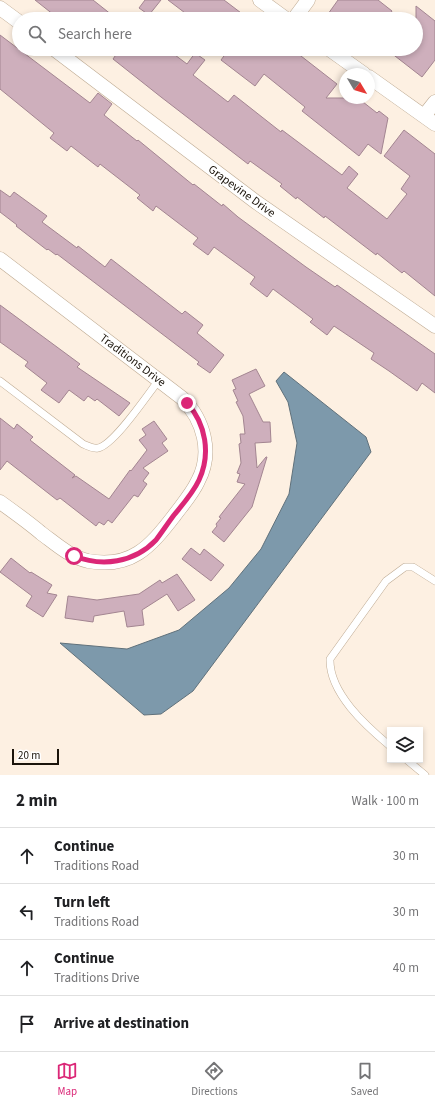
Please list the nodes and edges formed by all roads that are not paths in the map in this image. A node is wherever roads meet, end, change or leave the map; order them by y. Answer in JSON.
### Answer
{"nodes":[{"id":1,"x":260,"y":0,"type":"edge"},
{"id":2,"x":308,"y":0,"type":"edge"},
{"id":3,"x":0,"y":8,"type":"edge"},
{"id":4,"x":276,"y":12,"type":"edge"},
{"id":5,"x":299,"y":12,"type":"edge"},
{"id":6,"x":12,"y":17,"type":"edge"},
{"id":7,"x":63,"y":56,"type":"edge"},
{"id":8,"x":339,"y":56,"type":"edge"},
{"id":9,"x":356,"y":68,"type":"edge"},
{"id":10,"x":375,"y":82,"type":"edge"},
{"id":11,"x":435,"y":102,"type":"edge"},
{"id":12,"x":429,"y":120,"type":"edge"},
{"id":13,"x":0,"y":259,"type":"edge"},
{"id":14,"x":435,"y":326,"type":"edge"},
{"id":15,"x":159,"y":380,"type":"junction"},
{"id":16,"x":0,"y":381,"type":"edge"},
{"id":17,"x":0,"y":502,"type":"edge"},
{"id":18,"x":435,"y":581,"type":"edge"},
{"id":19,"x":387,"y":743,"type":"edge"},
{"id":20,"x":411,"y":763,"type":"edge"},
{"id":21,"x":425,"y":775,"type":"edge"}],
"edges":[{"from":1,"to":4,"type":"street"},
{"from":2,"to":5,"type":"street"},
{"from":3,"to":6,"type":"street"},
{"from":7,"to":14,"type":"street","name":"Grapevine Drive"},
{"from":8,"to":9,"type":"street"},
{"from":10,"to":12,"type":"street"},
{"from":11,"to":12,"type":"street"},
{"from":13,"to":15,"type":"street","name":"Traditions Drive"},
{"from":15,"to":16,"type":"lane"},
{"from":15,"to":17,"type":"street","name":"Traditions Drive"},
{"from":18,"to":19,"type":"lane"},
{"from":20,"to":21,"type":"lane"}]}
